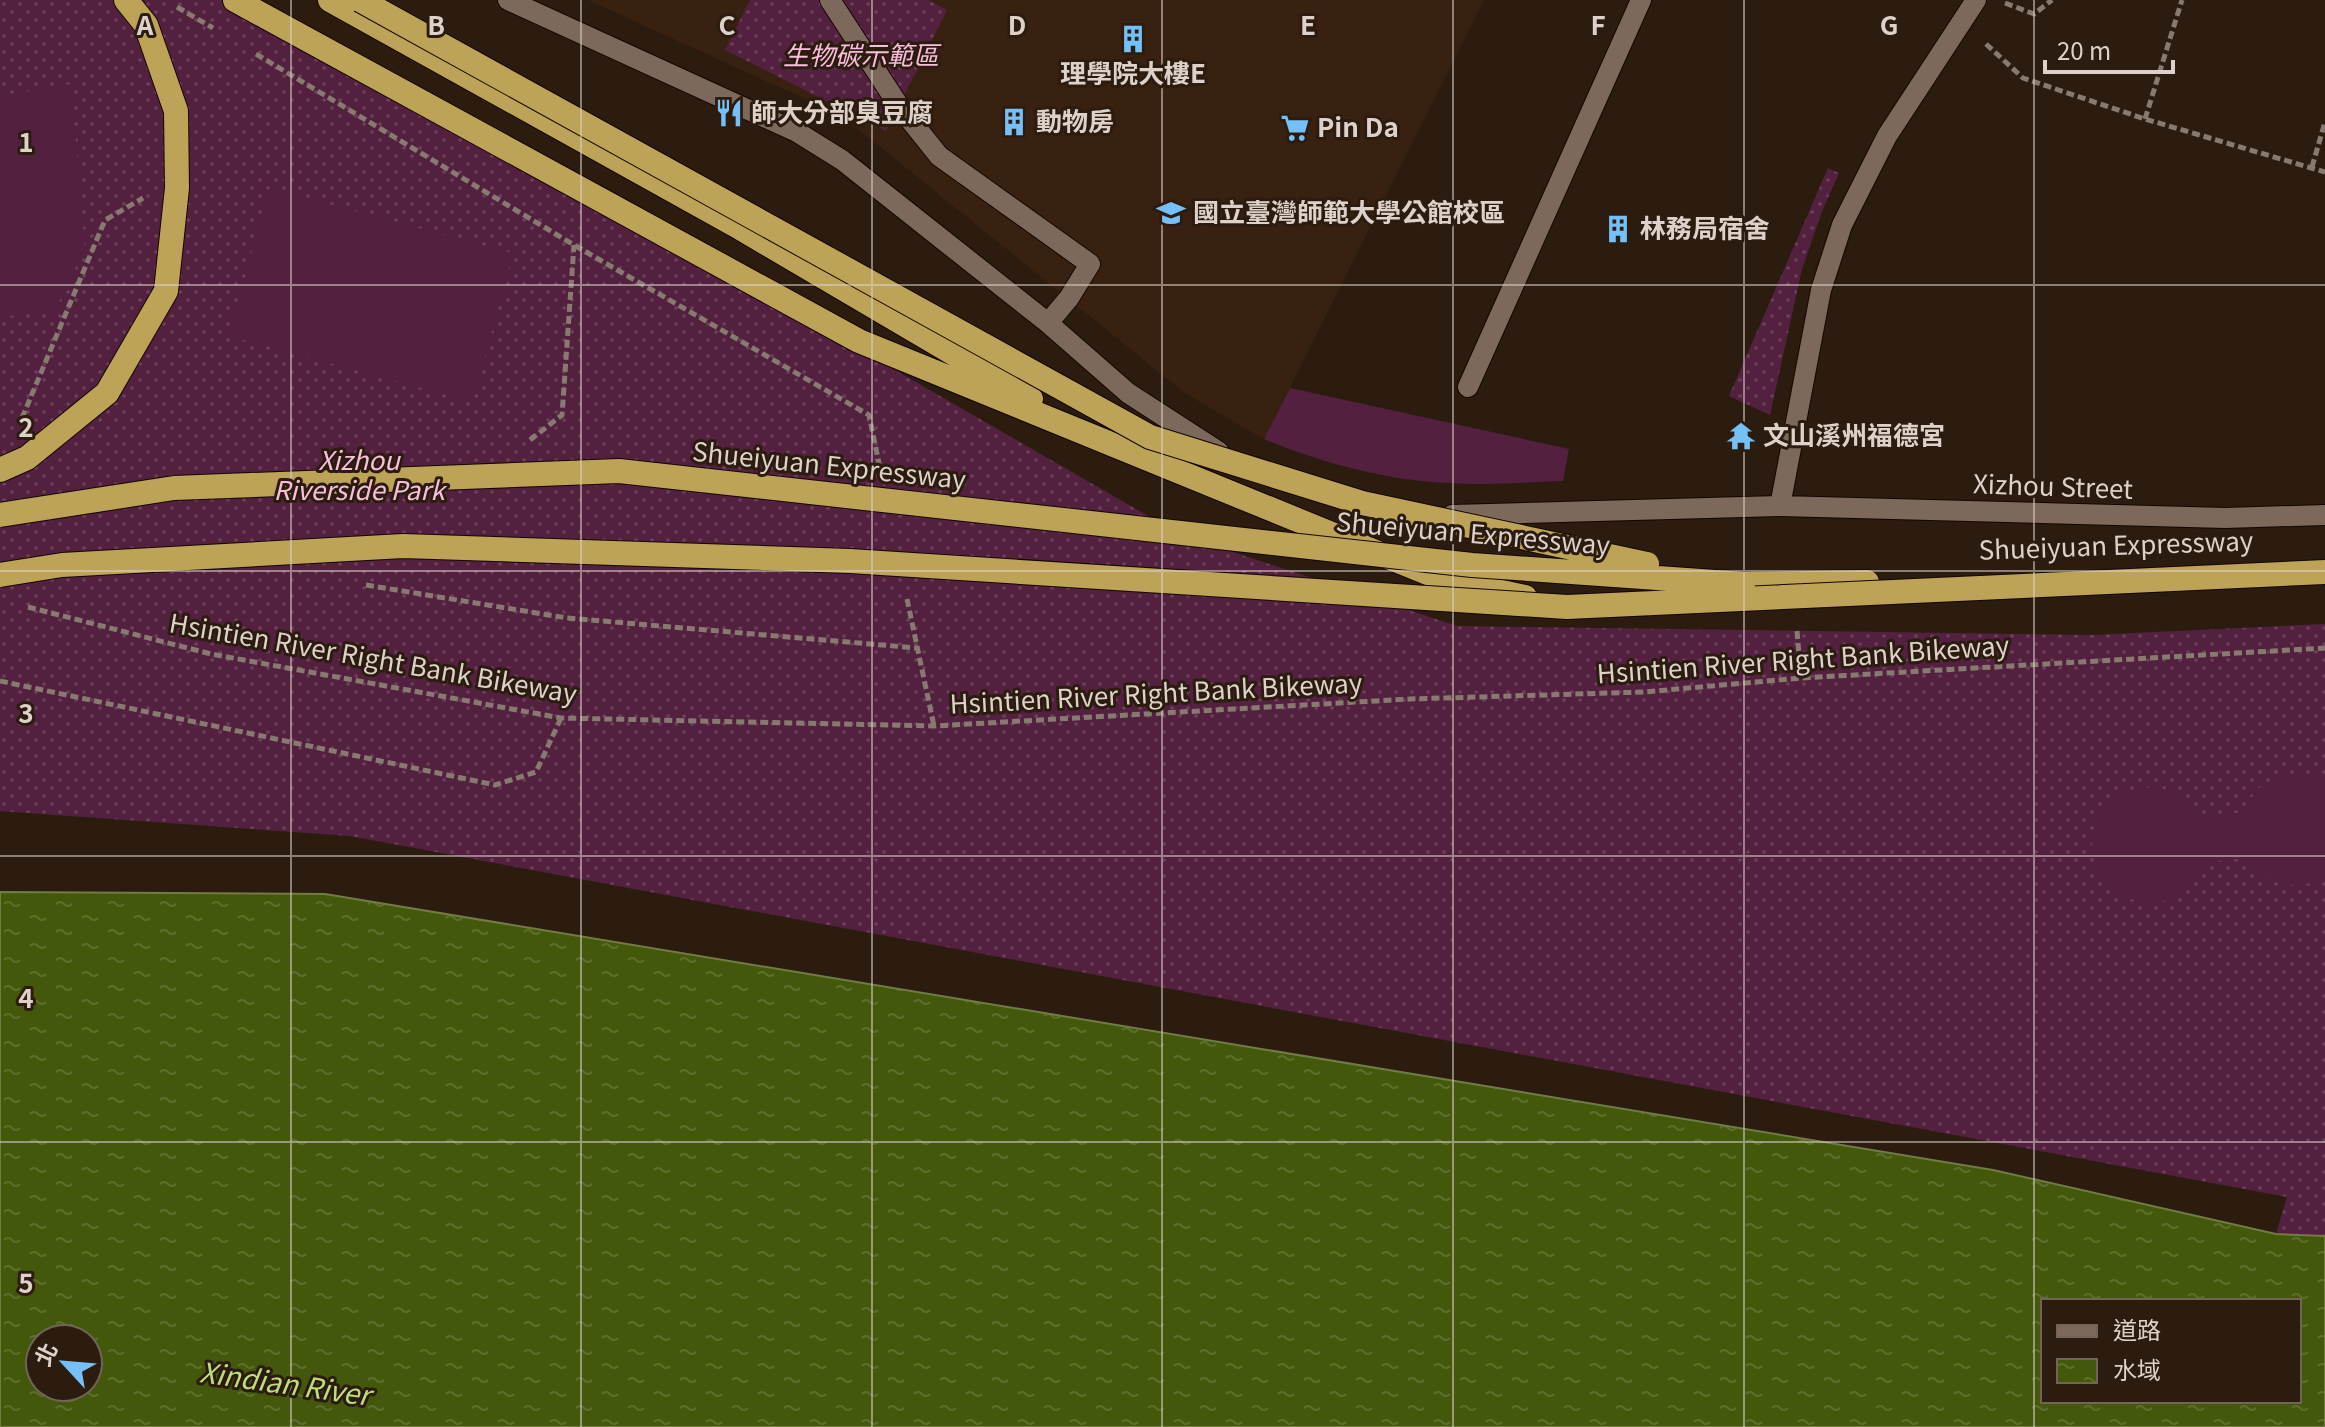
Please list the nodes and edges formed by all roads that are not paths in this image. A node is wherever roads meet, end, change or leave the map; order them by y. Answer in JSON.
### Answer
{"nodes":[{"id":1,"x":126,"y":0,"type":"edge"},
{"id":2,"x":235,"y":0,"type":"edge"},
{"id":3,"x":330,"y":0,"type":"edge"},
{"id":4,"x":360,"y":0,"type":"edge"},
{"id":5,"x":508,"y":0,"type":"edge"},
{"id":6,"x":830,"y":0,"type":"edge"},
{"id":7,"x":1641,"y":0,"type":"edge"},
{"id":8,"x":1976,"y":0,"type":"edge"},
{"id":9,"x":1048,"y":323,"type":"junction"},
{"id":10,"x":1468,"y":387,"type":"dead end"},
{"id":11,"x":1098,"y":439,"type":"junction"},
{"id":12,"x":0,"y":470,"type":"edge"},
{"id":13,"x":1780,"y":506,"type":"junction"},
{"id":14,"x":0,"y":515,"type":"edge"},
{"id":15,"x":2325,"y":515,"type":"edge"},
{"id":16,"x":2325,"y":565,"type":"edge"},
{"id":17,"x":2325,"y":572,"type":"edge"},
{"id":18,"x":0,"y":575,"type":"edge"},
{"id":19,"x":1743,"y":584,"type":"junction"},
{"id":20,"x":1567,"y":607,"type":"junction"}],
"edges":[{"from":1,"to":12,"type":"highway"},
{"from":2,"to":11,"type":"highway"},
{"from":3,"to":11,"type":"highway"},
{"from":4,"to":19,"type":"highway","bridge":true},
{"from":5,"to":9,"type":"street","name":"Xizhou Street"},
{"from":6,"to":9,"type":"street"},
{"from":7,"to":10,"type":"street"},
{"from":8,"to":13,"type":"street"},
{"from":9,"to":13,"type":"street","name":"Xizhou Street"},
{"from":11,"to":20,"type":"highway","bridge":true},
{"from":13,"to":15,"type":"street","name":"Xizhou Street"},
{"from":14,"to":19,"type":"highway","bridge":true},
{"from":16,"to":19,"type":"highway","name":"Shueiyuan Expressway","bridge":true},
{"from":17,"to":20,"type":"highway","name":"Shueiyuan Expressway","bridge":true},
{"from":18,"to":20,"type":"highway","bridge":true}]}
